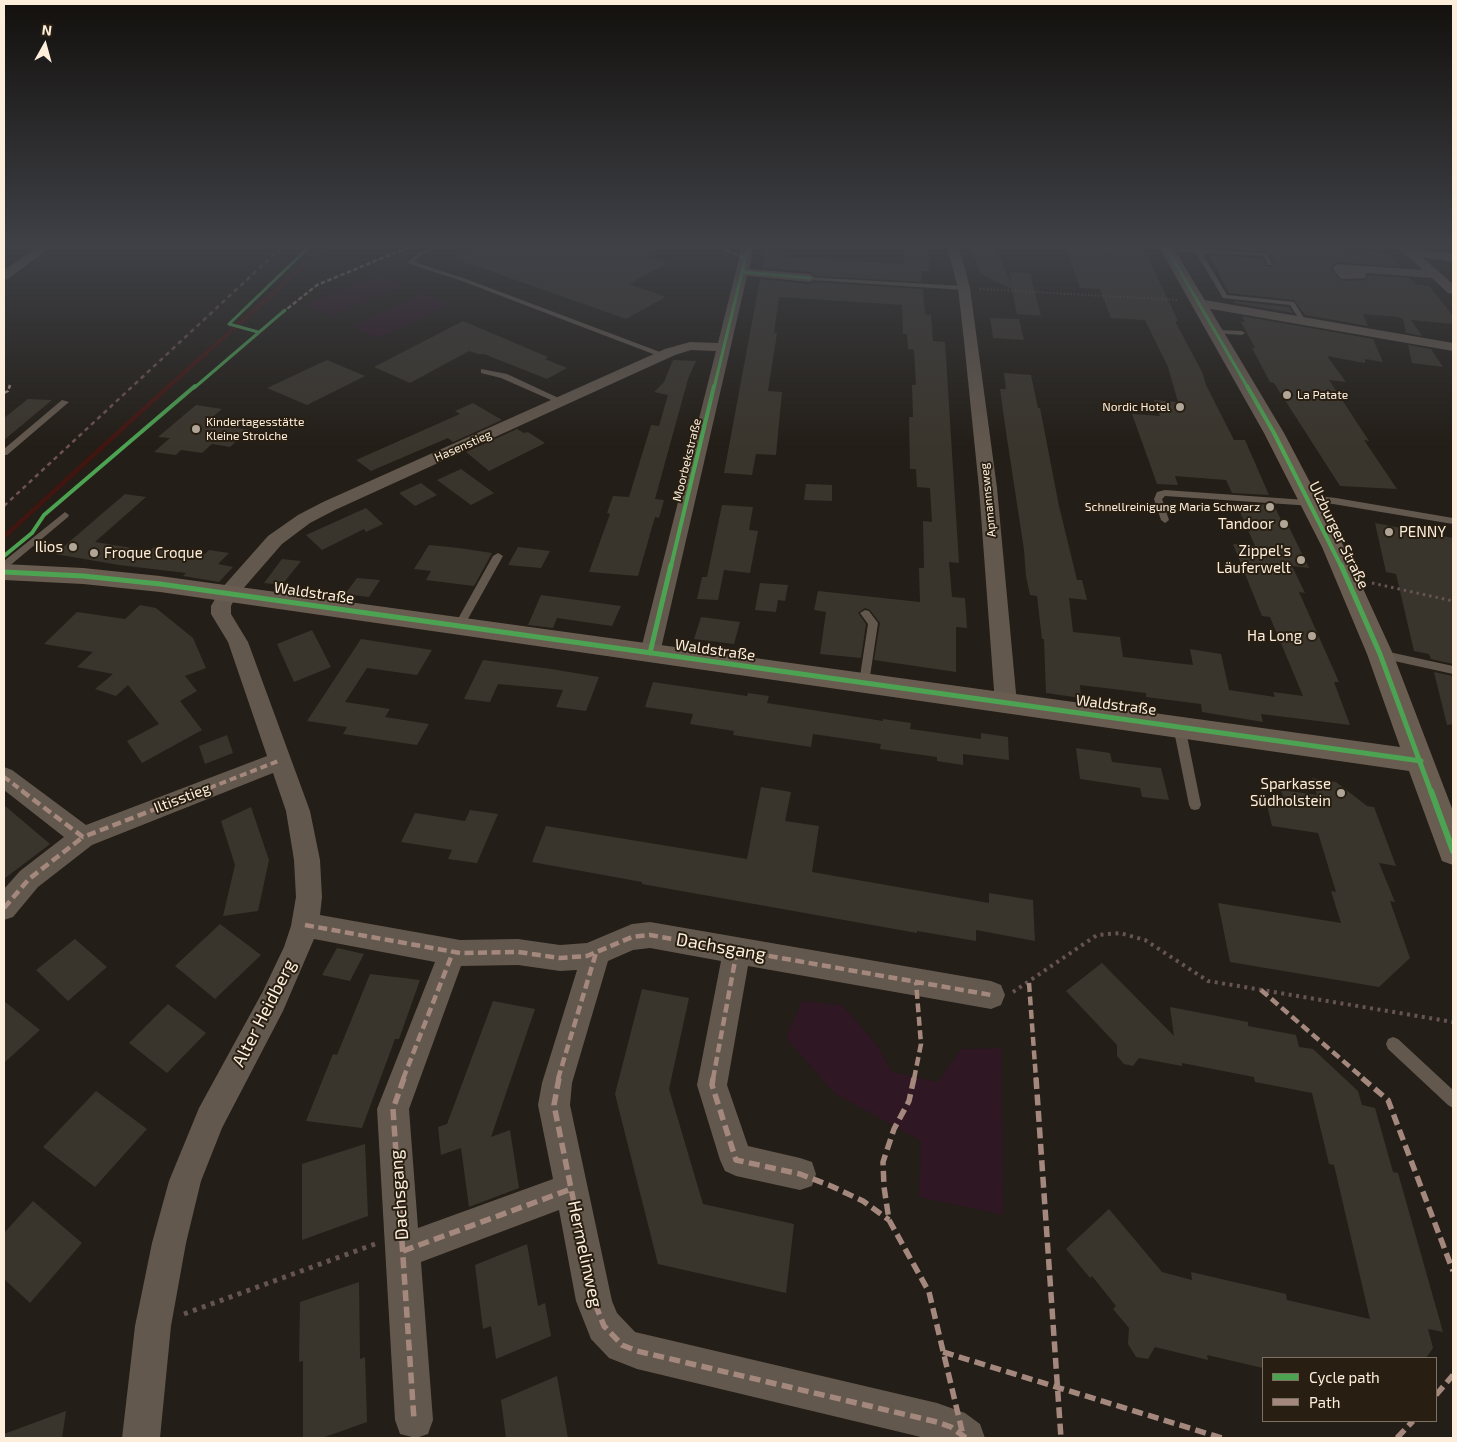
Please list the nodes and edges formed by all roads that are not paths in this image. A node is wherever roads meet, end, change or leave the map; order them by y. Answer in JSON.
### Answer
{"nodes":[{"id":1,"x":555,"y":314,"type":"edge"},
{"id":2,"x":732,"y":314,"type":"edge"},
{"id":3,"x":968,"y":314,"type":"edge"},
{"id":4,"x":1206,"y":314,"type":"edge"},
{"id":5,"x":1264,"y":314,"type":"edge"},
{"id":6,"x":1299,"y":314,"type":"edge"},
{"id":7,"x":1303,"y":321,"type":"junction"},
{"id":8,"x":1216,"y":332,"type":"junction"},
{"id":9,"x":1242,"y":333,"type":"dead end"},
{"id":10,"x":1453,"y":346,"type":"edge"},
{"id":11,"x":725,"y":347,"type":"junction"},
{"id":12,"x":664,"y":355,"type":"junction"},
{"id":13,"x":484,"y":371,"type":"dead end"},
{"id":14,"x":562,"y":401,"type":"junction"},
{"id":15,"x":65,"y":402,"type":"dead end"},
{"id":16,"x":4,"y":454,"type":"edge"},
{"id":17,"x":1310,"y":501,"type":"junction"},
{"id":18,"x":65,"y":515,"type":"dead end"},
{"id":19,"x":1165,"y":520,"type":"dead end"},
{"id":20,"x":1453,"y":521,"type":"edge"},
{"id":21,"x":498,"y":556,"type":"dead end"},
{"id":22,"x":4,"y":566,"type":"edge"},
{"id":23,"x":4,"y":572,"type":"edge"},
{"id":24,"x":228,"y":594,"type":"junction"},
{"id":25,"x":865,"y":613,"type":"dead end"},
{"id":26,"x":459,"y":626,"type":"junction"},
{"id":27,"x":650,"y":653,"type":"junction"},
{"id":28,"x":1380,"y":654,"type":"junction"},
{"id":29,"x":1453,"y":670,"type":"edge"},
{"id":30,"x":864,"y":683,"type":"junction"},
{"id":31,"x":1006,"y":704,"type":"junction"},
{"id":32,"x":1179,"y":726,"type":"junction"},
{"id":33,"x":281,"y":760,"type":"junction"},
{"id":34,"x":1421,"y":761,"type":"junction"},
{"id":35,"x":4,"y":777,"type":"edge"},
{"id":36,"x":1195,"y":805,"type":"dead end"},
{"id":37,"x":83,"y":837,"type":"junction"},
{"id":38,"x":1453,"y":851,"type":"edge"},
{"id":39,"x":4,"y":908,"type":"edge"},
{"id":40,"x":305,"y":925,"type":"junction"},
{"id":41,"x":737,"y":950,"type":"junction"},
{"id":42,"x":453,"y":952,"type":"junction"},
{"id":43,"x":596,"y":953,"type":"junction"},
{"id":44,"x":991,"y":995,"type":"road end"},
{"id":45,"x":1393,"y":1044,"type":"dead end"},
{"id":46,"x":1453,"y":1100,"type":"edge"},
{"id":47,"x":800,"y":1174,"type":"dead end"},
{"id":48,"x":571,"y":1189,"type":"junction"},
{"id":49,"x":402,"y":1242,"type":"junction"},
{"id":50,"x":414,"y":1420,"type":"dead end"},
{"id":51,"x":141,"y":1438,"type":"edge"},
{"id":52,"x":966,"y":1438,"type":"edge"}],
"edges":[{"from":1,"to":12,"type":"lane"},
{"from":2,"to":11,"type":"street","name":"Moorbekstraße"},
{"from":3,"to":31,"type":"street","name":"Apmannsweg"},
{"from":4,"to":8,"type":"street","name":"Ulzburger Straße"},
{"from":5,"to":7,"type":"street"},
{"from":6,"to":7,"type":"lane"},
{"from":7,"to":10,"type":"street"},
{"from":8,"to":9,"type":"lane"},
{"from":8,"to":17,"type":"street","name":"Ulzburger Straße"},
{"from":11,"to":12,"type":"street","name":"Hasenstieg"},
{"from":11,"to":27,"type":"street","name":"Moorbekstraße"},
{"from":12,"to":14,"type":"street","name":"Hasenstieg"},
{"from":13,"to":14,"type":"lane"},
{"from":14,"to":24,"type":"street","name":"Hasenstieg"},
{"from":15,"to":16,"type":"lane"},
{"from":17,"to":19,"type":"lane"},
{"from":17,"to":20,"type":"lane"},
{"from":17,"to":28,"type":"street","name":"Ulzburger Straße"},
{"from":18,"to":22,"type":"lane"},
{"from":21,"to":26,"type":"lane"},
{"from":23,"to":24,"type":"street","name":"Waldstraße"},
{"from":24,"to":26,"type":"street","name":"Waldstraße"},
{"from":24,"to":33,"type":"street","name":"Alter Heidberg"},
{"from":25,"to":30,"type":"lane"},
{"from":26,"to":27,"type":"street","name":"Waldstraße"},
{"from":27,"to":30,"type":"street","name":"Waldstraße"},
{"from":28,"to":29,"type":"lane"},
{"from":28,"to":34,"type":"street","name":"Ulzburger Straße"},
{"from":30,"to":31,"type":"street","name":"Waldstraße"},
{"from":31,"to":32,"type":"street","name":"Waldstraße"},
{"from":32,"to":34,"type":"street","name":"Waldstraße"},
{"from":32,"to":36,"type":"lane"},
{"from":33,"to":37,"type":"street","name":"Iltisstieg"},
{"from":33,"to":40,"type":"street","name":"Alter Heidberg"},
{"from":34,"to":38,"type":"street","name":"Ulzburger Straße"},
{"from":35,"to":37,"type":"street"},
{"from":37,"to":39,"type":"street","name":"Iltisstieg"},
{"from":40,"to":42,"type":"street","name":"Dachsgang"},
{"from":40,"to":51,"type":"street","name":"Alter Heidberg"},
{"from":41,"to":43,"type":"street","name":"Dachsgang"},
{"from":41,"to":44,"type":"street","name":"Dachsgang"},
{"from":41,"to":47,"type":"street"},
{"from":42,"to":43,"type":"street","name":"Dachsgang"},
{"from":42,"to":49,"type":"street","name":"Dachsgang"},
{"from":43,"to":48,"type":"street","name":"Hermelinweg"},
{"from":45,"to":46,"type":"lane"},
{"from":48,"to":49,"type":"street"},
{"from":48,"to":52,"type":"street","name":"Hermelinweg"},
{"from":49,"to":50,"type":"street","name":"Dachsgang"}]}
